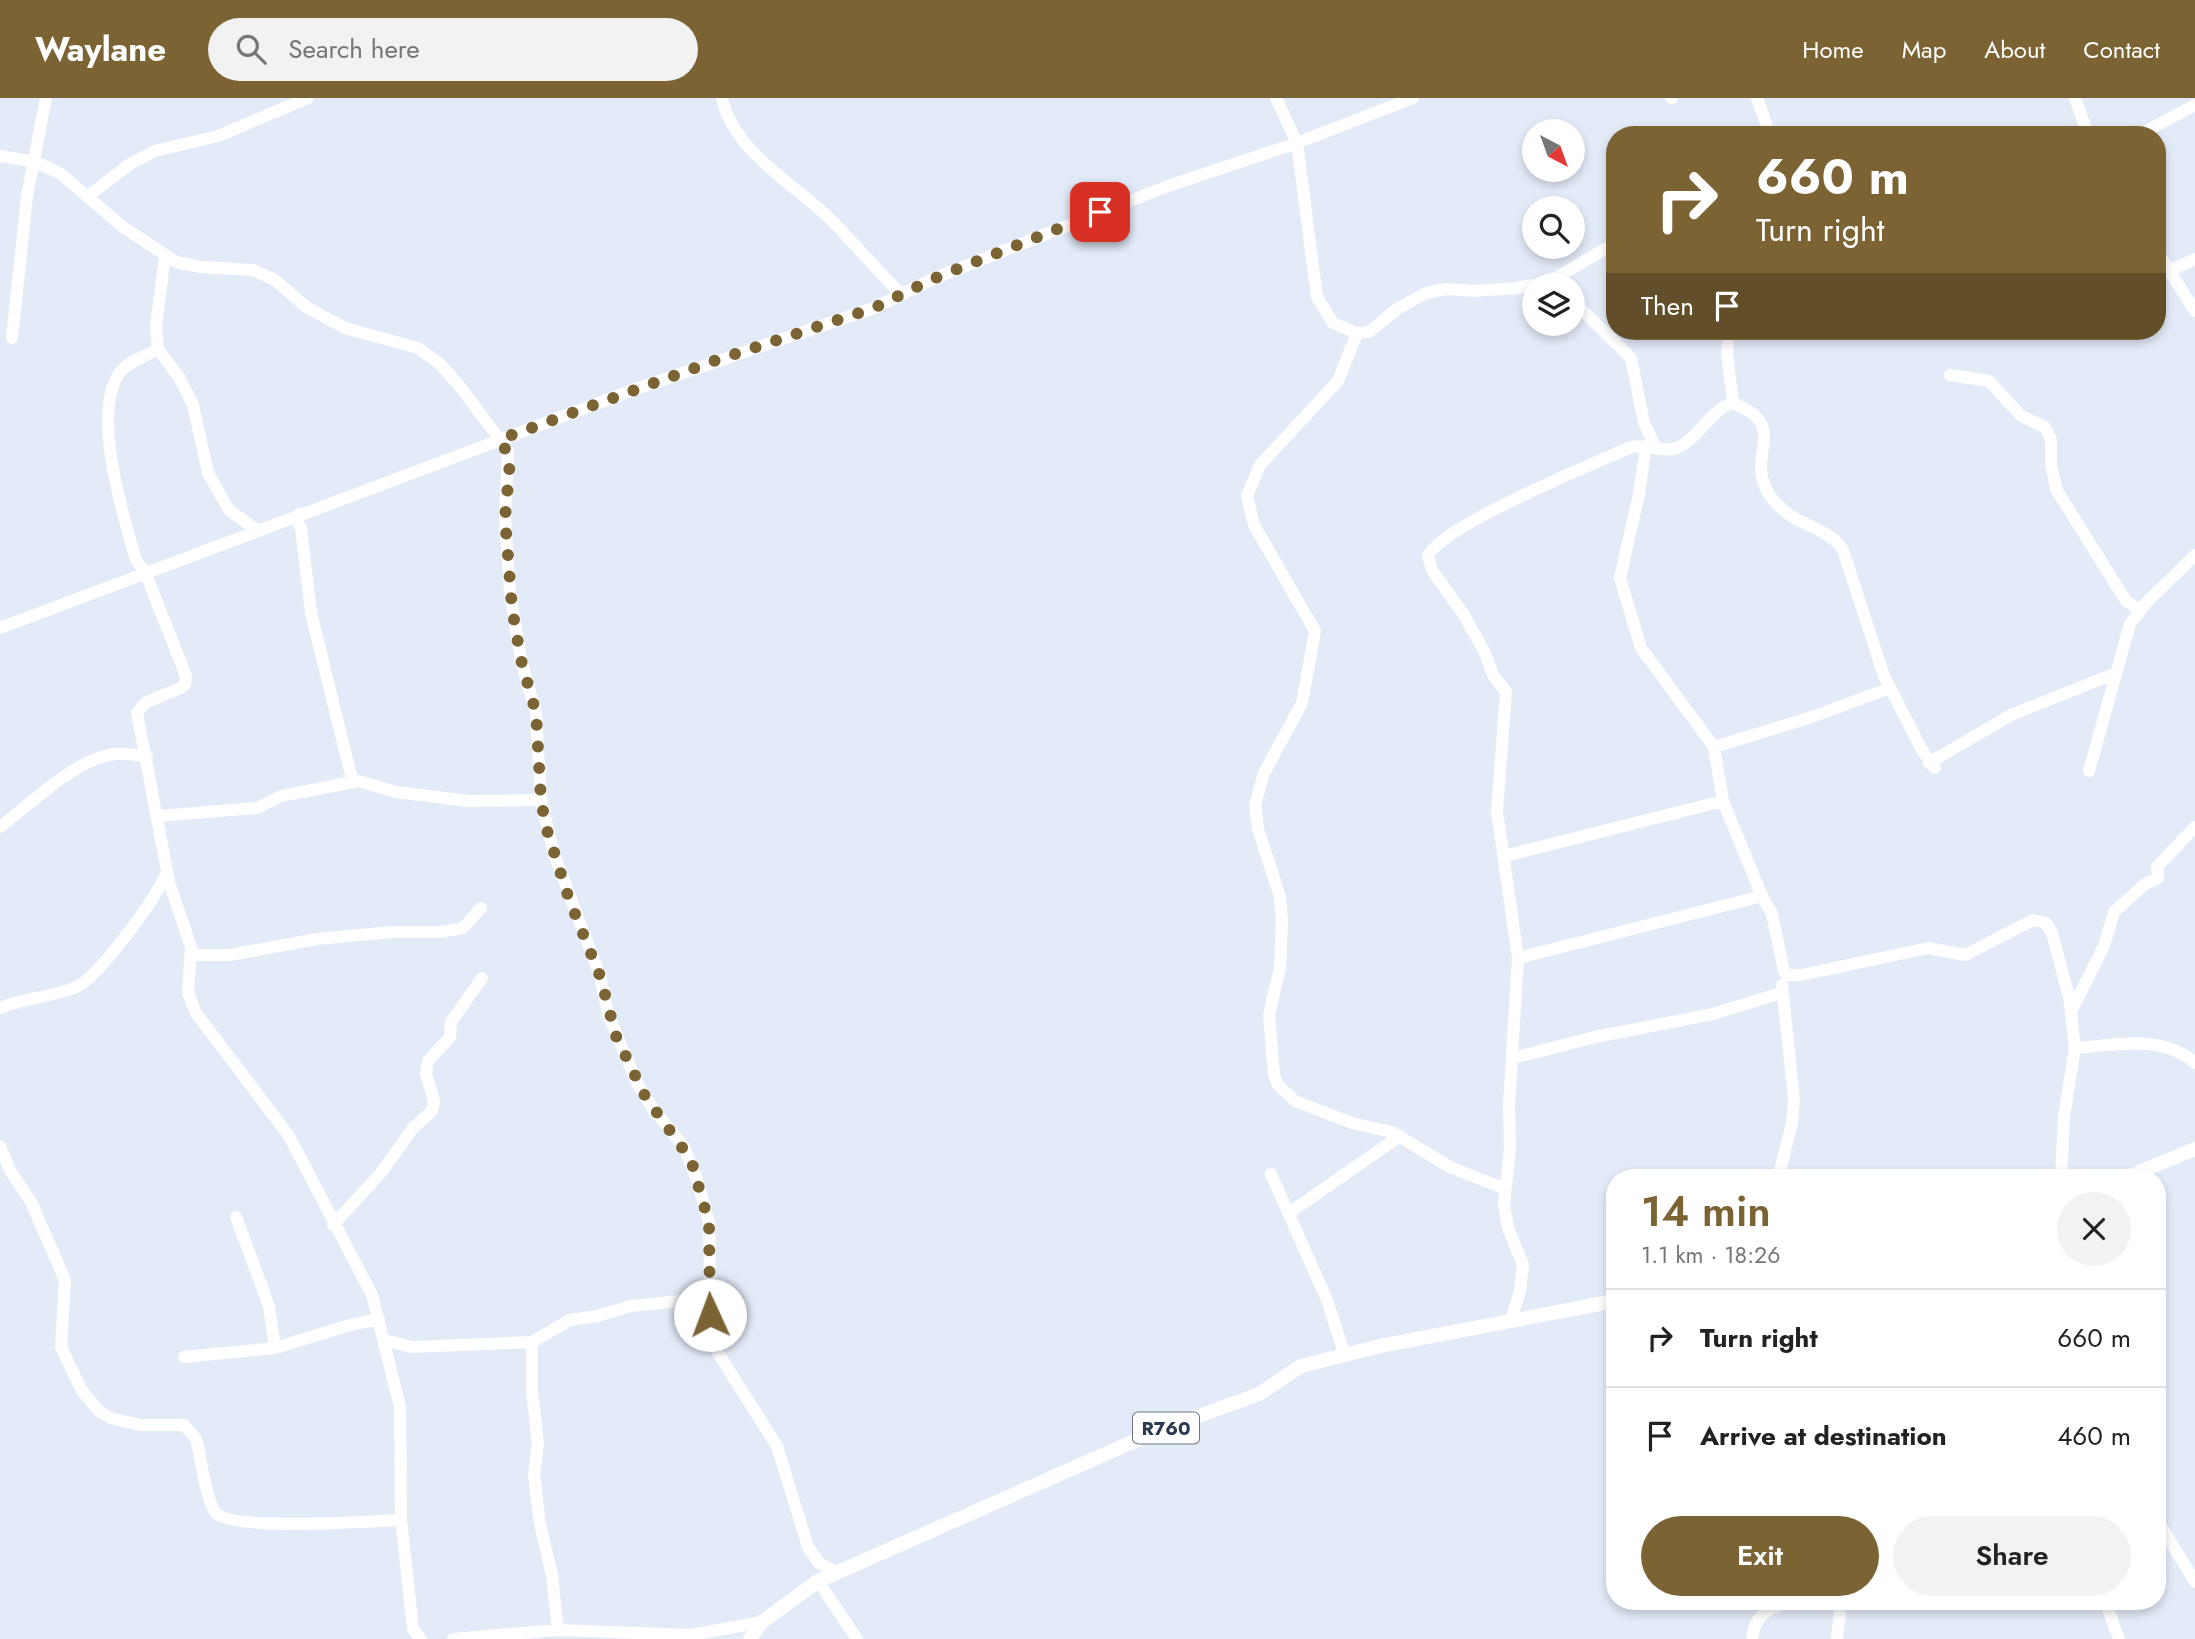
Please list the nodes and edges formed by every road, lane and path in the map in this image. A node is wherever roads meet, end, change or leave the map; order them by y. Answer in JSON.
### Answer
{"nodes":[{"id":1,"x":46,"y":98,"type":"edge"},
{"id":2,"x":309,"y":98,"type":"edge"},
{"id":3,"x":722,"y":98,"type":"edge"},
{"id":4,"x":1276,"y":98,"type":"edge"},
{"id":5,"x":1413,"y":98,"type":"edge"},
{"id":6,"x":1757,"y":98,"type":"edge"},
{"id":7,"x":2075,"y":98,"type":"edge"},
{"id":8,"x":2195,"y":105,"type":"edge"},
{"id":9,"x":1767,"y":126,"type":"edge"},
{"id":10,"x":2085,"y":126,"type":"edge"},
{"id":11,"x":2156,"y":126,"type":"edge"},
{"id":12,"x":1297,"y":143,"type":"junction"},
{"id":13,"x":0,"y":156,"type":"edge"},
{"id":14,"x":36,"y":162,"type":"junction"},
{"id":15,"x":88,"y":196,"type":"junction"},
{"id":16,"x":1606,"y":249,"type":"edge"},
{"id":17,"x":165,"y":256,"type":"junction"},
{"id":18,"x":2195,"y":259,"type":"edge"},
{"id":19,"x":2166,"y":266,"type":"edge"},
{"id":20,"x":2169,"y":271,"type":"junction"},
{"id":21,"x":1569,"y":273,"type":"edge"},
{"id":22,"x":1522,"y":287,"type":"edge"},
{"id":23,"x":900,"y":293,"type":"junction"},
{"id":24,"x":2195,"y":311,"type":"edge"},
{"id":25,"x":1585,"y":313,"type":"edge"},
{"id":26,"x":1357,"y":333,"type":"junction"},
{"id":27,"x":1606,"y":333,"type":"edge"},
{"id":28,"x":12,"y":338,"type":"dead end"},
{"id":29,"x":1613,"y":340,"type":"edge"},
{"id":30,"x":1731,"y":340,"type":"edge"},
{"id":31,"x":158,"y":349,"type":"junction"},
{"id":32,"x":1950,"y":375,"type":"dead end"},
{"id":33,"x":1733,"y":403,"type":"junction"},
{"id":34,"x":501,"y":439,"type":"junction"},
{"id":35,"x":1650,"y":446,"type":"junction"},
{"id":36,"x":299,"y":514,"type":"junction"},
{"id":37,"x":257,"y":530,"type":"junction"},
{"id":38,"x":2195,"y":555,"type":"edge"},
{"id":39,"x":145,"y":572,"type":"junction"},
{"id":40,"x":2140,"y":610,"type":"junction"},
{"id":41,"x":0,"y":628,"type":"edge"},
{"id":42,"x":2114,"y":674,"type":"junction"},
{"id":43,"x":1889,"y":688,"type":"junction"},
{"id":44,"x":1713,"y":747,"type":"junction"},
{"id":45,"x":147,"y":757,"type":"junction"},
{"id":46,"x":2089,"y":771,"type":"dead end"},
{"id":47,"x":355,"y":782,"type":"junction"},
{"id":48,"x":541,"y":800,"type":"junction"},
{"id":49,"x":1723,"y":801,"type":"junction"},
{"id":50,"x":158,"y":816,"type":"junction"},
{"id":51,"x":0,"y":827,"type":"edge"},
{"id":52,"x":2195,"y":827,"type":"edge"},
{"id":53,"x":1504,"y":856,"type":"junction"},
{"id":54,"x":168,"y":872,"type":"junction"},
{"id":55,"x":1762,"y":896,"type":"junction"},
{"id":56,"x":481,"y":908,"type":"dead end"},
{"id":57,"x":192,"y":955,"type":"junction"},
{"id":58,"x":1518,"y":958,"type":"junction"},
{"id":59,"x":1784,"y":971,"type":"junction"},
{"id":60,"x":482,"y":978,"type":"dead end"},
{"id":61,"x":1781,"y":993,"type":"junction"},
{"id":62,"x":0,"y":1008,"type":"edge"},
{"id":63,"x":2072,"y":1010,"type":"junction"},
{"id":64,"x":2075,"y":1048,"type":"junction"},
{"id":65,"x":1513,"y":1058,"type":"junction"},
{"id":66,"x":2195,"y":1063,"type":"edge"},
{"id":67,"x":1400,"y":1136,"type":"junction"},
{"id":68,"x":0,"y":1146,"type":"edge"},
{"id":69,"x":2195,"y":1149,"type":"edge"},
{"id":70,"x":1780,"y":1169,"type":"edge"},
{"id":71,"x":2061,"y":1169,"type":"edge"},
{"id":72,"x":2147,"y":1169,"type":"edge"},
{"id":73,"x":1271,"y":1174,"type":"dead end"},
{"id":74,"x":1505,"y":1189,"type":"junction"},
{"id":75,"x":1289,"y":1213,"type":"junction"},
{"id":76,"x":236,"y":1217,"type":"dead end"},
{"id":77,"x":333,"y":1224,"type":"junction"},
{"id":78,"x":710,"y":1298,"type":"junction"},
{"id":79,"x":1606,"y":1303,"type":"edge"},
{"id":80,"x":379,"y":1319,"type":"junction"},
{"id":81,"x":1511,"y":1320,"type":"junction"},
{"id":82,"x":384,"y":1340,"type":"junction"},
{"id":83,"x":532,"y":1342,"type":"junction"},
{"id":84,"x":275,"y":1348,"type":"junction"},
{"id":85,"x":1344,"y":1353,"type":"junction"},
{"id":86,"x":184,"y":1357,"type":"dead end"},
{"id":87,"x":401,"y":1521,"type":"junction"},
{"id":88,"x":2166,"y":1534,"type":"edge"},
{"id":89,"x":836,"y":1572,"type":"junction"},
{"id":90,"x":818,"y":1581,"type":"junction"},
{"id":91,"x":2195,"y":1582,"type":"edge"},
{"id":92,"x":1765,"y":1610,"type":"edge"},
{"id":93,"x":1840,"y":1610,"type":"edge"},
{"id":94,"x":2108,"y":1610,"type":"edge"},
{"id":95,"x":762,"y":1622,"type":"junction"},
{"id":96,"x":558,"y":1630,"type":"junction"},
{"id":97,"x":421,"y":1639,"type":"edge"},
{"id":98,"x":453,"y":1639,"type":"edge"},
{"id":99,"x":750,"y":1639,"type":"edge"},
{"id":100,"x":857,"y":1639,"type":"edge"},
{"id":101,"x":1752,"y":1639,"type":"edge"},
{"id":102,"x":1837,"y":1639,"type":"edge"},
{"id":103,"x":2119,"y":1639,"type":"edge"}],
"edges":[{"from":1,"to":14,"type":"street"},
{"from":2,"to":15,"type":"street"},
{"from":3,"to":23,"type":"street"},
{"from":4,"to":12,"type":"street"},
{"from":5,"to":12,"type":"street"},
{"from":6,"to":9,"type":"street"},
{"from":7,"to":10,"type":"street"},
{"from":8,"to":11,"type":"street"},
{"from":12,"to":23,"type":"street"},
{"from":12,"to":26,"type":"street"},
{"from":13,"to":14,"type":"street"},
{"from":14,"to":15,"type":"street"},
{"from":14,"to":28,"type":"street"},
{"from":15,"to":17,"type":"street"},
{"from":16,"to":21,"type":"street"},
{"from":17,"to":31,"type":"street"},
{"from":17,"to":34,"type":"street"},
{"from":18,"to":20,"type":"street"},
{"from":19,"to":20,"type":"street"},
{"from":20,"to":24,"type":"street"},
{"from":22,"to":26,"type":"street"},
{"from":23,"to":34,"type":"street"},
{"from":25,"to":27,"type":"street"},
{"from":26,"to":67,"type":"street"},
{"from":29,"to":35,"type":"street"},
{"from":30,"to":33,"type":"street"},
{"from":31,"to":37,"type":"street"},
{"from":31,"to":39,"type":"street"},
{"from":32,"to":40,"type":"street"},
{"from":33,"to":35,"type":"street"},
{"from":33,"to":43,"type":"street"},
{"from":34,"to":36,"type":"street"},
{"from":34,"to":48,"type":"street"},
{"from":35,"to":44,"type":"street"},
{"from":35,"to":53,"type":"street"},
{"from":36,"to":37,"type":"street"},
{"from":36,"to":47,"type":"street"},
{"from":37,"to":39,"type":"street"},
{"from":38,"to":40,"type":"street"},
{"from":39,"to":41,"type":"street"},
{"from":39,"to":45,"type":"street"},
{"from":40,"to":42,"type":"street"},
{"from":42,"to":43,"type":"street"},
{"from":42,"to":46,"type":"street"},
{"from":43,"to":44,"type":"street"},
{"from":44,"to":49,"type":"street"},
{"from":45,"to":50,"type":"street"},
{"from":45,"to":51,"type":"street"},
{"from":47,"to":48,"type":"street"},
{"from":47,"to":50,"type":"street"},
{"from":48,"to":78,"type":"street"},
{"from":49,"to":53,"type":"street"},
{"from":49,"to":55,"type":"street"},
{"from":50,"to":54,"type":"street"},
{"from":52,"to":63,"type":"street"},
{"from":53,"to":58,"type":"street"},
{"from":54,"to":57,"type":"street"},
{"from":54,"to":62,"type":"street"},
{"from":55,"to":58,"type":"street"},
{"from":55,"to":59,"type":"street"},
{"from":56,"to":57,"type":"street"},
{"from":57,"to":77,"type":"street"},
{"from":58,"to":65,"type":"street"},
{"from":59,"to":61,"type":"street"},
{"from":59,"to":63,"type":"street"},
{"from":60,"to":77,"type":"street"},
{"from":61,"to":65,"type":"street"},
{"from":61,"to":70,"type":"street"},
{"from":63,"to":64,"type":"street"},
{"from":64,"to":66,"type":"street"},
{"from":64,"to":71,"type":"street"},
{"from":65,"to":74,"type":"street"},
{"from":67,"to":74,"type":"street"},
{"from":67,"to":75,"type":"street"},
{"from":68,"to":87,"type":"street"},
{"from":69,"to":72,"type":"main road"},
{"from":73,"to":75,"type":"street"},
{"from":74,"to":81,"type":"street"},
{"from":75,"to":85,"type":"street"},
{"from":76,"to":84,"type":"street"},
{"from":77,"to":80,"type":"street"},
{"from":78,"to":83,"type":"street"},
{"from":78,"to":89,"type":"street"},
{"from":79,"to":81,"type":"main road","number":"R760"},
{"from":80,"to":82,"type":"street"},
{"from":80,"to":84,"type":"street"},
{"from":81,"to":85,"type":"main road","number":"R760"},
{"from":82,"to":83,"type":"street"},
{"from":82,"to":87,"type":"street"},
{"from":83,"to":96,"type":"street"},
{"from":84,"to":86,"type":"street"},
{"from":85,"to":89,"type":"main road","number":"R760"},
{"from":87,"to":97,"type":"street"},
{"from":88,"to":91,"type":"street"},
{"from":89,"to":90,"type":"main road","number":"R760"},
{"from":90,"to":95,"type":"main road","number":"R760"},
{"from":90,"to":100,"type":"street"},
{"from":92,"to":101,"type":"street"},
{"from":93,"to":102,"type":"street"},
{"from":94,"to":103,"type":"street"},
{"from":95,"to":96,"type":"street"},
{"from":95,"to":99,"type":"main road","number":"R760"},
{"from":96,"to":98,"type":"street"}]}
